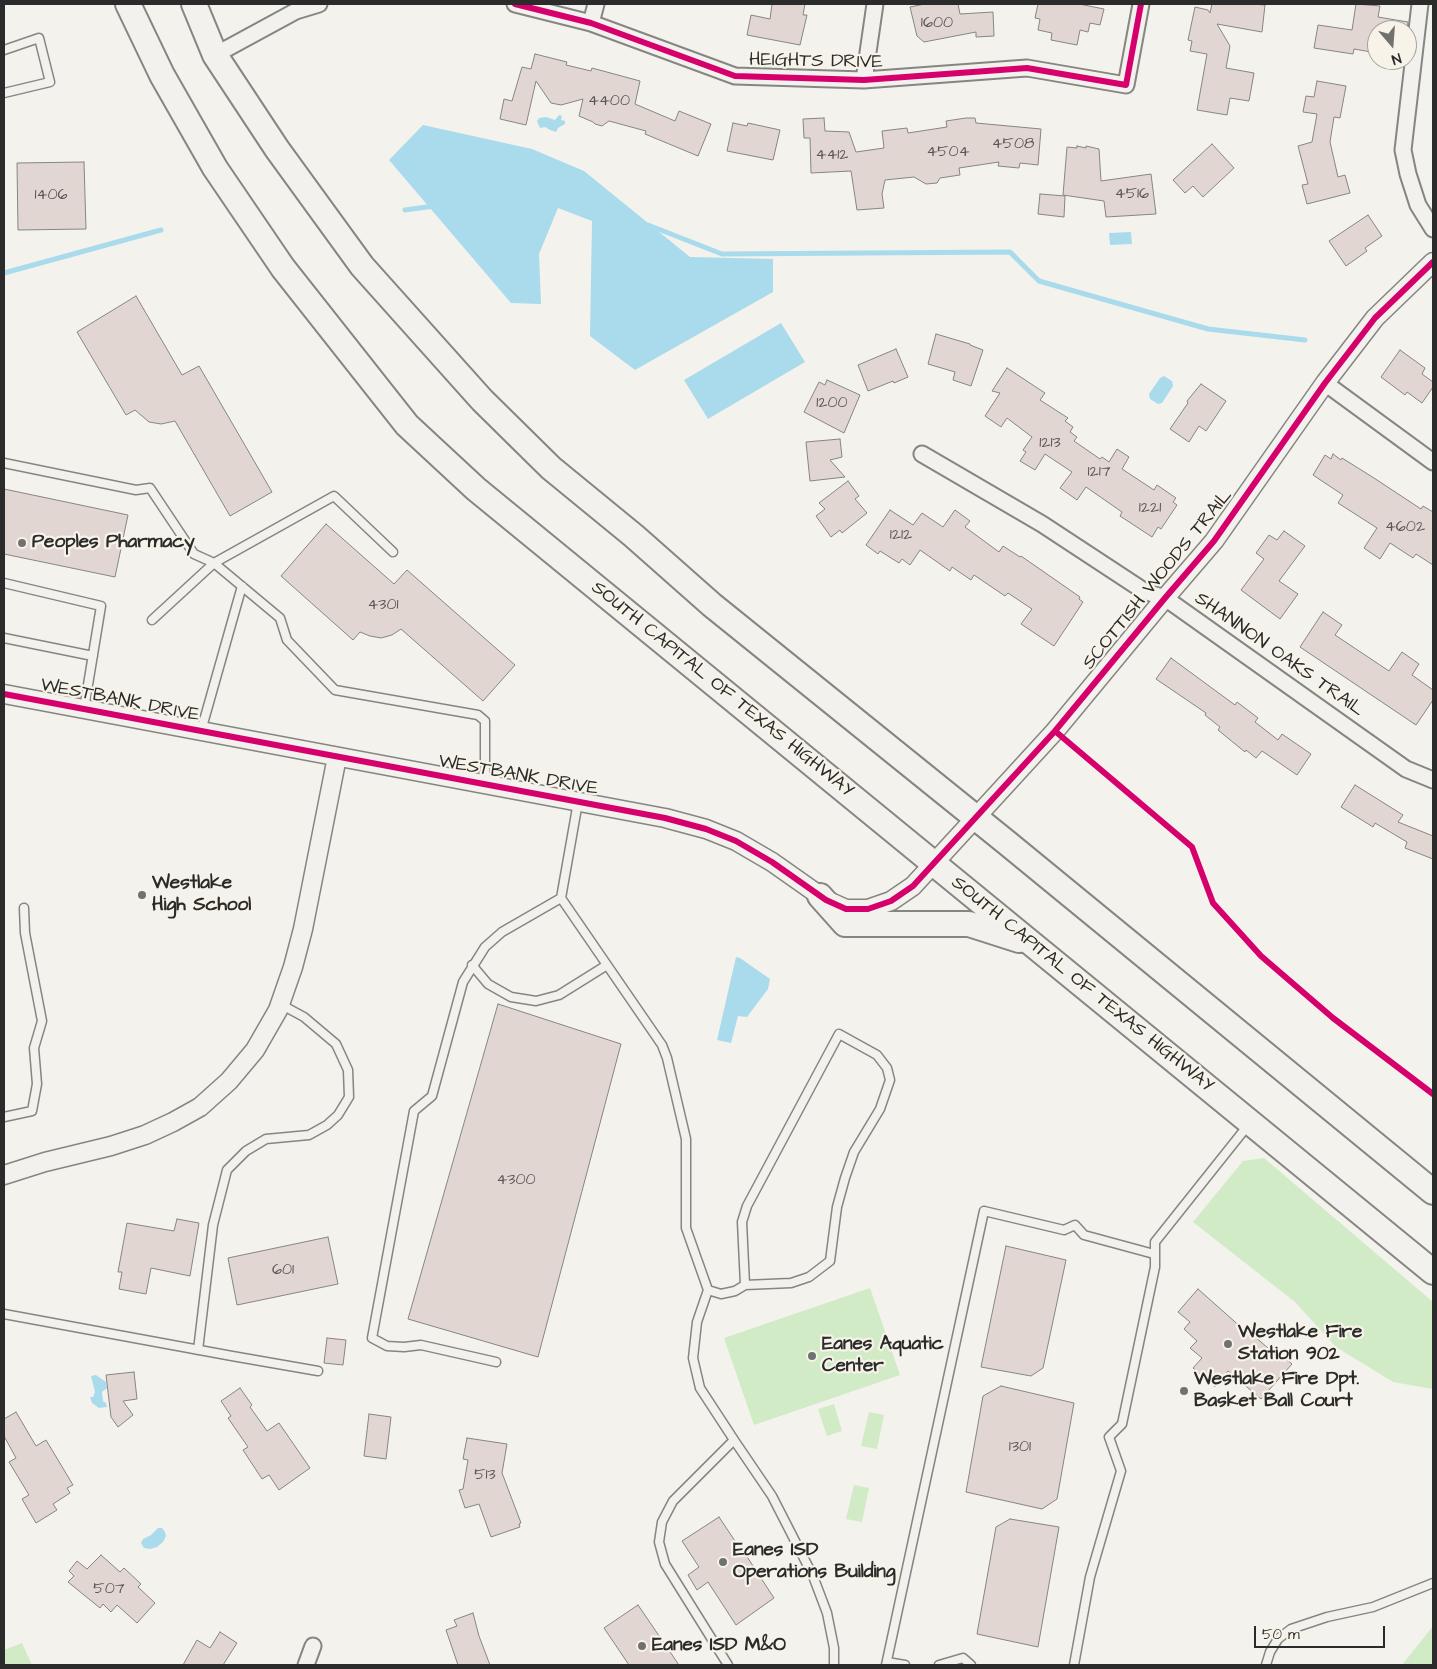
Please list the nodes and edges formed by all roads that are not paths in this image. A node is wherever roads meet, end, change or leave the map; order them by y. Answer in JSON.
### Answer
{"nodes":[{"id":1,"x":128,"y":4,"type":"edge"},
{"id":2,"x":194,"y":4,"type":"edge"},
{"id":3,"x":319,"y":4,"type":"edge"},
{"id":4,"x":515,"y":4,"type":"edge"},
{"id":5,"x":596,"y":4,"type":"edge"},
{"id":6,"x":876,"y":4,"type":"edge"},
{"id":7,"x":1141,"y":4,"type":"edge"},
{"id":8,"x":1420,"y":4,"type":"edge"},
{"id":9,"x":592,"y":23,"type":"junction"},
{"id":10,"x":4,"y":50,"type":"edge"},
{"id":11,"x":215,"y":55,"type":"junction"},
{"id":12,"x":864,"y":80,"type":"junction"},
{"id":13,"x":4,"y":93,"type":"edge"},
{"id":14,"x":1433,"y":229,"type":"edge"},
{"id":15,"x":1433,"y":262,"type":"edge"},
{"id":16,"x":1325,"y":383,"type":"junction"},
{"id":17,"x":922,"y":454,"type":"dead end"},
{"id":18,"x":1433,"y":462,"type":"edge"},
{"id":19,"x":4,"y":463,"type":"edge"},
{"id":20,"x":393,"y":552,"type":"dead end"},
{"id":21,"x":214,"y":563,"type":"junction"},
{"id":22,"x":4,"y":583,"type":"edge"},
{"id":23,"x":242,"y":586,"type":"junction"},
{"id":24,"x":1165,"y":598,"type":"junction"},
{"id":25,"x":152,"y":620,"type":"dead end"},
{"id":26,"x":4,"y":638,"type":"edge"},
{"id":27,"x":93,"y":656,"type":"junction"},
{"id":28,"x":4,"y":694,"type":"edge"},
{"id":29,"x":84,"y":709,"type":"junction"},
{"id":30,"x":201,"y":731,"type":"junction"},
{"id":31,"x":337,"y":757,"type":"junction"},
{"id":32,"x":1433,"y":780,"type":"edge"},
{"id":33,"x":485,"y":785,"type":"junction"},
{"id":34,"x":578,"y":802,"type":"junction"},
{"id":35,"x":975,"y":819,"type":"junction"},
{"id":36,"x":934,"y":864,"type":"junction"},
{"id":37,"x":820,"y":896,"type":"junction"},
{"id":38,"x":561,"y":898,"type":"junction"},
{"id":39,"x":24,"y":908,"type":"dead end"},
{"id":40,"x":1033,"y":945,"type":"junction"},
{"id":41,"x":472,"y":965,"type":"junction"},
{"id":42,"x":607,"y":965,"type":"junction"},
{"id":43,"x":280,"y":1004,"type":"junction"},
{"id":44,"x":4,"y":1117,"type":"edge"},
{"id":45,"x":1251,"y":1123,"type":"junction"},
{"id":46,"x":4,"y":1175,"type":"edge"},
{"id":47,"x":1433,"y":1192,"type":"edge"},
{"id":48,"x":1154,"y":1254,"type":"junction"},
{"id":49,"x":1433,"y":1272,"type":"edge"},
{"id":50,"x":744,"y":1285,"type":"junction"},
{"id":51,"x":708,"y":1290,"type":"junction"},
{"id":52,"x":4,"y":1314,"type":"edge"},
{"id":53,"x":198,"y":1350,"type":"junction"},
{"id":54,"x":496,"y":1362,"type":"dead end"},
{"id":55,"x":318,"y":1371,"type":"dead end"},
{"id":56,"x":734,"y":1440,"type":"junction"},
{"id":57,"x":1433,"y":1583,"type":"edge"},
{"id":58,"x":313,"y":1646,"type":"dead end"},
{"id":59,"x":887,"y":1663,"type":"edge"},
{"id":60,"x":306,"y":1665,"type":"edge"},
{"id":61,"x":728,"y":1665,"type":"edge"},
{"id":62,"x":834,"y":1665,"type":"edge"},
{"id":63,"x":905,"y":1665,"type":"edge"},
{"id":64,"x":939,"y":1665,"type":"edge"},
{"id":65,"x":971,"y":1665,"type":"edge"},
{"id":66,"x":1074,"y":1665,"type":"edge"},
{"id":67,"x":1266,"y":1665,"type":"edge"}],
"edges":[{"from":1,"to":36,"type":"highway","name":"SOUTH CAPITAL OF TEXAS HIGHWAY"},
{"from":2,"to":11,"type":"highway"},
{"from":3,"to":11,"type":"street"},
{"from":4,"to":9,"type":"street","name":"HEIGHTS DRIVE"},
{"from":5,"to":9,"type":"street"},
{"from":6,"to":12,"type":"street"},
{"from":7,"to":12,"type":"street","name":"HEIGHTS DRIVE"},
{"from":8,"to":14,"type":"street"},
{"from":9,"to":12,"type":"street","name":"HEIGHTS DRIVE"},
{"from":10,"to":13,"type":"lane"},
{"from":11,"to":35,"type":"highway"},
{"from":15,"to":16,"type":"street","name":"SCOTTISH WOODS TRAIL"},
{"from":16,"to":18,"type":"street"},
{"from":16,"to":24,"type":"street","name":"SCOTTISH WOODS TRAIL"},
{"from":17,"to":24,"type":"street","name":"SHANNON OAKS TRAIL"},
{"from":19,"to":21,"type":"lane"},
{"from":20,"to":21,"type":"lane"},
{"from":21,"to":23,"type":"lane"},
{"from":21,"to":25,"type":"lane"},
{"from":22,"to":27,"type":"lane"},
{"from":23,"to":30,"type":"lane"},
{"from":23,"to":33,"type":"lane"},
{"from":24,"to":32,"type":"street","name":"SHANNON OAKS TRAIL"},
{"from":24,"to":35,"type":"street","name":"SCOTTISH WOODS TRAIL"},
{"from":26,"to":27,"type":"lane"},
{"from":27,"to":29,"type":"lane"},
{"from":28,"to":29,"type":"street","name":"WESTBANK DRIVE"},
{"from":29,"to":30,"type":"street","name":"WESTBANK DRIVE"},
{"from":30,"to":31,"type":"street","name":"WESTBANK DRIVE"},
{"from":31,"to":33,"type":"street","name":"WESTBANK DRIVE"},
{"from":31,"to":43,"type":"street"},
{"from":33,"to":34,"type":"street","name":"WESTBANK DRIVE"},
{"from":34,"to":37,"type":"street","name":"WESTBANK DRIVE"},
{"from":34,"to":38,"type":"lane"},
{"from":35,"to":36,"type":"street","name":"WESTBANK DRIVE"},
{"from":35,"to":47,"type":"highway"},
{"from":36,"to":37,"type":"street","name":"WESTBANK DRIVE"},
{"from":36,"to":40,"type":"highway","name":"SOUTH CAPITAL OF TEXAS HIGHWAY"},
{"from":37,"to":40,"type":"highway"},
{"from":38,"to":41,"type":"lane"},
{"from":38,"to":42,"type":"lane"},
{"from":39,"to":44,"type":"lane"},
{"from":40,"to":45,"type":"highway","name":"SOUTH CAPITAL OF TEXAS HIGHWAY"},
{"from":41,"to":42,"type":"lane"},
{"from":41,"to":54,"type":"lane"},
{"from":42,"to":51,"type":"lane"},
{"from":43,"to":46,"type":"street"},
{"from":43,"to":53,"type":"lane"},
{"from":45,"to":48,"type":"lane"},
{"from":45,"to":49,"type":"highway","name":"SOUTH CAPITAL OF TEXAS HIGHWAY"},
{"from":48,"to":59,"type":"lane"},
{"from":48,"to":66,"type":"lane"},
{"from":50,"to":50,"type":"lane"},
{"from":50,"to":51,"type":"lane"},
{"from":51,"to":56,"type":"lane"},
{"from":52,"to":53,"type":"lane"},
{"from":53,"to":55,"type":"lane"},
{"from":56,"to":61,"type":"lane"},
{"from":56,"to":62,"type":"lane"},
{"from":57,"to":67,"type":"lane"},
{"from":58,"to":60,"type":"street"},
{"from":59,"to":63,"type":"lane"},
{"from":64,"to":65,"type":"lane"}]}
